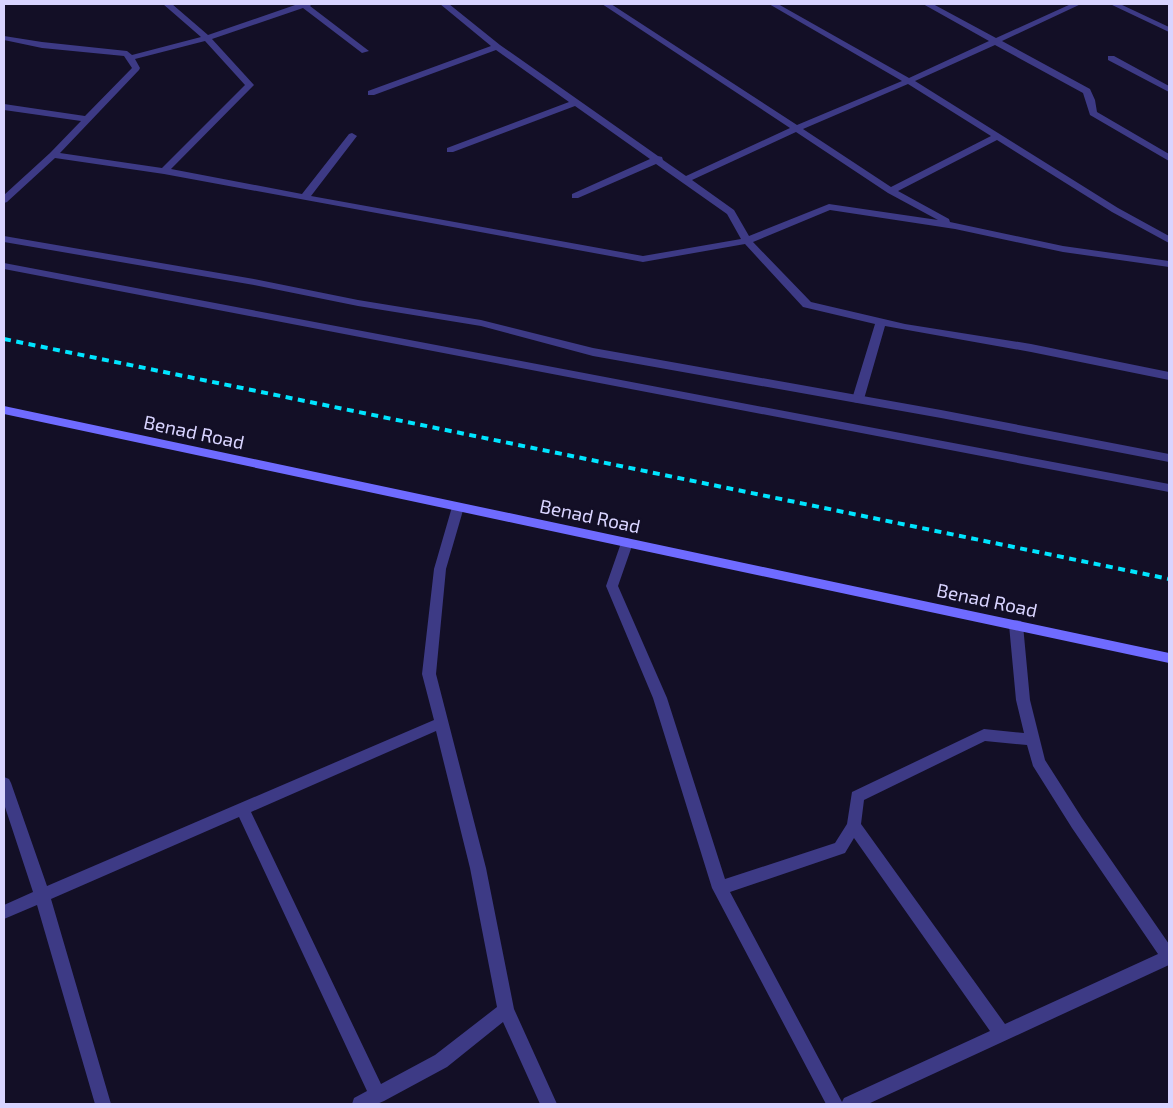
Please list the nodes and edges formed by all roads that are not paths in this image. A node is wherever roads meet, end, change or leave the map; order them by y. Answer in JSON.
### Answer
{"nodes":[{"id":1,"x":167,"y":4,"type":"edge"},
{"id":2,"x":304,"y":4,"type":"edge"},
{"id":3,"x":444,"y":4,"type":"edge"},
{"id":4,"x":606,"y":4,"type":"edge"},
{"id":5,"x":774,"y":4,"type":"edge"},
{"id":6,"x":927,"y":4,"type":"edge"},
{"id":7,"x":1077,"y":4,"type":"edge"},
{"id":8,"x":1114,"y":4,"type":"edge"},
{"id":9,"x":1169,"y":30,"type":"edge"},
{"id":10,"x":4,"y":38,"type":"edge"},
{"id":11,"x":207,"y":38,"type":"junction"},
{"id":12,"x":994,"y":41,"type":"junction"},
{"id":13,"x":497,"y":47,"type":"junction"},
{"id":14,"x":365,"y":51,"type":"dead end"},
{"id":15,"x":129,"y":58,"type":"junction"},
{"id":16,"x":1112,"y":58,"type":"dead end"},
{"id":17,"x":909,"y":81,"type":"junction"},
{"id":18,"x":1169,"y":89,"type":"edge"},
{"id":19,"x":371,"y":93,"type":"dead end"},
{"id":20,"x":575,"y":103,"type":"junction"},
{"id":21,"x":4,"y":107,"type":"edge"},
{"id":22,"x":87,"y":119,"type":"junction"},
{"id":23,"x":798,"y":128,"type":"junction"},
{"id":24,"x":352,"y":136,"type":"dead end"},
{"id":25,"x":996,"y":136,"type":"junction"},
{"id":26,"x":450,"y":150,"type":"dead end"},
{"id":27,"x":53,"y":155,"type":"junction"},
{"id":28,"x":1169,"y":158,"type":"edge"},
{"id":29,"x":659,"y":159,"type":"junction"},
{"id":30,"x":164,"y":170,"type":"junction"},
{"id":31,"x":686,"y":179,"type":"junction"},
{"id":32,"x":891,"y":191,"type":"junction"},
{"id":33,"x":575,"y":196,"type":"dead end"},
{"id":34,"x":305,"y":197,"type":"junction"},
{"id":35,"x":4,"y":200,"type":"edge"},
{"id":36,"x":955,"y":226,"type":"junction"},
{"id":37,"x":4,"y":239,"type":"edge"},
{"id":38,"x":1169,"y":240,"type":"edge"},
{"id":39,"x":747,"y":241,"type":"junction"},
{"id":40,"x":1169,"y":264,"type":"edge"},
{"id":41,"x":4,"y":266,"type":"edge"},
{"id":42,"x":881,"y":322,"type":"junction"},
{"id":43,"x":1169,"y":376,"type":"edge"},
{"id":44,"x":858,"y":399,"type":"junction"},
{"id":45,"x":4,"y":410,"type":"edge"},
{"id":46,"x":1169,"y":458,"type":"edge"},
{"id":47,"x":1169,"y":488,"type":"edge"},
{"id":48,"x":458,"y":507,"type":"junction"},
{"id":49,"x":627,"y":543,"type":"junction"},
{"id":50,"x":1016,"y":625,"type":"junction"},
{"id":51,"x":1169,"y":658,"type":"edge"},
{"id":52,"x":441,"y":723,"type":"junction"},
{"id":53,"x":1033,"y":740,"type":"junction"},
{"id":54,"x":4,"y":783,"type":"edge"},
{"id":55,"x":242,"y":809,"type":"junction"},
{"id":56,"x":854,"y":825,"type":"junction"},
{"id":57,"x":720,"y":888,"type":"junction"},
{"id":58,"x":42,"y":895,"type":"junction"},
{"id":59,"x":4,"y":912,"type":"edge"},
{"id":60,"x":1169,"y":957,"type":"edge"},
{"id":61,"x":506,"y":1010,"type":"junction"},
{"id":62,"x":1002,"y":1034,"type":"junction"},
{"id":63,"x":378,"y":1095,"type":"junction"},
{"id":64,"x":103,"y":1104,"type":"edge"},
{"id":65,"x":360,"y":1104,"type":"edge"},
{"id":66,"x":549,"y":1104,"type":"edge"},
{"id":67,"x":835,"y":1104,"type":"edge"},
{"id":68,"x":850,"y":1104,"type":"edge"}],
"edges":[{"from":1,"to":11,"type":"street"},
{"from":2,"to":11,"type":"street"},
{"from":2,"to":14,"type":"street"},
{"from":3,"to":13,"type":"street"},
{"from":4,"to":23,"type":"street"},
{"from":5,"to":17,"type":"street"},
{"from":6,"to":12,"type":"street"},
{"from":7,"to":12,"type":"street"},
{"from":8,"to":9,"type":"street"},
{"from":10,"to":15,"type":"street"},
{"from":11,"to":15,"type":"street"},
{"from":11,"to":30,"type":"street"},
{"from":12,"to":17,"type":"street"},
{"from":12,"to":28,"type":"street"},
{"from":13,"to":19,"type":"street"},
{"from":13,"to":20,"type":"street"},
{"from":15,"to":22,"type":"street"},
{"from":16,"to":18,"type":"street"},
{"from":17,"to":23,"type":"street"},
{"from":17,"to":25,"type":"street"},
{"from":20,"to":26,"type":"street"},
{"from":20,"to":29,"type":"street"},
{"from":21,"to":22,"type":"street"},
{"from":22,"to":27,"type":"street"},
{"from":23,"to":31,"type":"street"},
{"from":23,"to":32,"type":"street"},
{"from":24,"to":34,"type":"street"},
{"from":25,"to":32,"type":"street"},
{"from":25,"to":38,"type":"street"},
{"from":27,"to":30,"type":"street"},
{"from":27,"to":35,"type":"street"},
{"from":29,"to":31,"type":"street"},
{"from":29,"to":33,"type":"street"},
{"from":30,"to":34,"type":"street"},
{"from":31,"to":39,"type":"street"},
{"from":32,"to":36,"type":"street"},
{"from":34,"to":39,"type":"street"},
{"from":36,"to":39,"type":"street"},
{"from":36,"to":40,"type":"street"},
{"from":37,"to":44,"type":"street"},
{"from":39,"to":42,"type":"street"},
{"from":41,"to":47,"type":"street"},
{"from":42,"to":43,"type":"street"},
{"from":42,"to":44,"type":"street"},
{"from":44,"to":46,"type":"street"},
{"from":45,"to":48,"type":"main road","name":"Benad Road"},
{"from":48,"to":49,"type":"main road","name":"Benad Road"},
{"from":48,"to":52,"type":"street"},
{"from":49,"to":50,"type":"main road","name":"Benad Road"},
{"from":49,"to":57,"type":"street"},
{"from":50,"to":51,"type":"main road","name":"Benad Road"},
{"from":50,"to":53,"type":"street"},
{"from":52,"to":55,"type":"street"},
{"from":52,"to":61,"type":"street"},
{"from":53,"to":56,"type":"street"},
{"from":53,"to":60,"type":"street"},
{"from":54,"to":58,"type":"street"},
{"from":55,"to":58,"type":"street"},
{"from":55,"to":63,"type":"street"},
{"from":56,"to":57,"type":"street"},
{"from":56,"to":62,"type":"street"},
{"from":57,"to":67,"type":"street"},
{"from":58,"to":59,"type":"street"},
{"from":58,"to":64,"type":"street"},
{"from":60,"to":62,"type":"street"},
{"from":61,"to":63,"type":"street"},
{"from":61,"to":66,"type":"street"},
{"from":62,"to":68,"type":"street"},
{"from":63,"to":65,"type":"street"}]}
